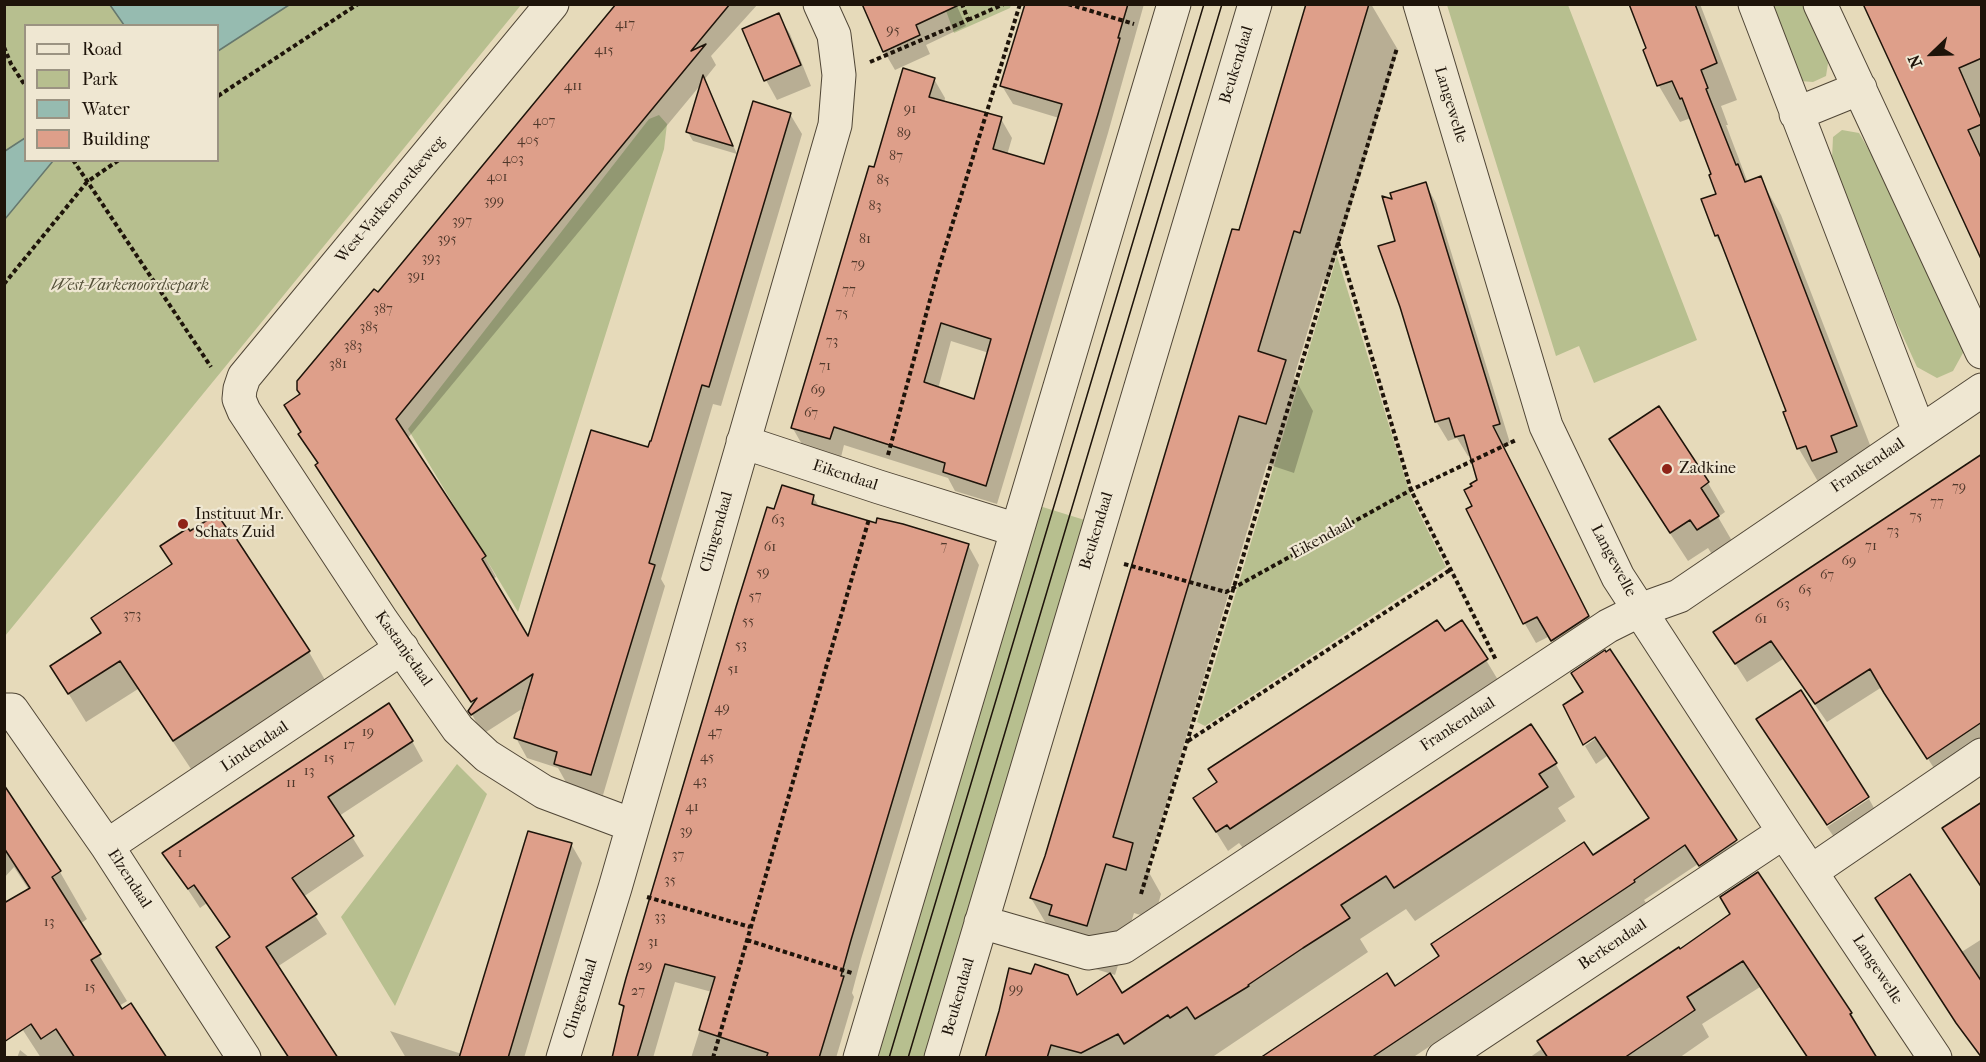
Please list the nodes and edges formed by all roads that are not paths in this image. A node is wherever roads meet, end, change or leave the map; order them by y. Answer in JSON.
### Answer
{"nodes":[{"id":1,"x":552,"y":4,"type":"edge"},
{"id":2,"x":820,"y":4,"type":"edge"},
{"id":3,"x":1255,"y":4,"type":"edge"},
{"id":4,"x":1420,"y":4,"type":"edge"},
{"id":5,"x":1755,"y":4,"type":"edge"},
{"id":6,"x":1820,"y":4,"type":"edge"},
{"id":7,"x":1169,"y":19,"type":"edge"},
{"id":8,"x":1860,"y":88,"type":"junction"},
{"id":9,"x":1796,"y":114,"type":"junction"},
{"id":10,"x":1982,"y":352,"type":"edge"},
{"id":11,"x":1982,"y":390,"type":"edge"},
{"id":12,"x":239,"y":399,"type":"joint"},
{"id":13,"x":1919,"y":431,"type":"junction"},
{"id":14,"x":743,"y":442,"type":"junction"},
{"id":15,"x":1017,"y":530,"type":"junction"},
{"id":16,"x":1640,"y":610,"type":"junction"},
{"id":17,"x":402,"y":648,"type":"junction"},
{"id":18,"x":4,"y":710,"type":"edge"},
{"id":19,"x":1982,"y":755,"type":"edge"},
{"id":20,"x":632,"y":825,"type":"junction"},
{"id":21,"x":1784,"y":831,"type":"junction"},
{"id":22,"x":107,"y":846,"type":"junction"},
{"id":23,"x":1812,"y":871,"type":"junction"},
{"id":24,"x":981,"y":922,"type":"junction"},
{"id":25,"x":244,"y":1058,"type":"edge"},
{"id":26,"x":563,"y":1058,"type":"edge"},
{"id":27,"x":860,"y":1058,"type":"edge"},
{"id":28,"x":941,"y":1058,"type":"edge"},
{"id":29,"x":1443,"y":1058,"type":"edge"},
{"id":30,"x":1935,"y":1058,"type":"edge"}],
"edges":[{"from":1,"to":12,"type":"street","name":"West-Varkenoordseweg"},
{"from":2,"to":14,"type":"street","name":"Clingendaal"},
{"from":3,"to":24,"type":"street","name":"Beukendaal"},
{"from":4,"to":16,"type":"street","name":"Langewelle"},
{"from":5,"to":9,"type":"street","name":"Frankendaal"},
{"from":6,"to":8,"type":"street"},
{"from":7,"to":15,"type":"street"},
{"from":8,"to":9,"type":"street"},
{"from":8,"to":10,"type":"street"},
{"from":9,"to":13,"type":"street","name":"Frankendaal"},
{"from":11,"to":13,"type":"street","name":"Frankendaal"},
{"from":12,"to":17,"type":"street","name":"Kastanjedaal"},
{"from":13,"to":16,"type":"street","name":"Frankendaal"},
{"from":14,"to":15,"type":"street","name":"Eikendaal"},
{"from":14,"to":20,"type":"street","name":"Clingendaal"},
{"from":15,"to":27,"type":"street"},
{"from":16,"to":21,"type":"street","name":"Langewelle"},
{"from":16,"to":24,"type":"street","name":"Frankendaal"},
{"from":17,"to":20,"type":"street","name":"Kastanjedaal"},
{"from":17,"to":22,"type":"street","name":"Lindendaal"},
{"from":18,"to":22,"type":"street","name":"Elzendaal"},
{"from":19,"to":23,"type":"street"},
{"from":20,"to":26,"type":"street","name":"Clingendaal"},
{"from":21,"to":23,"type":"street","name":"Langewelle"},
{"from":21,"to":29,"type":"street","name":"Berkendaal"},
{"from":22,"to":25,"type":"street","name":"Elzendaal"},
{"from":23,"to":30,"type":"street","name":"Langewelle"},
{"from":24,"to":28,"type":"street","name":"Beukendaal"}]}
